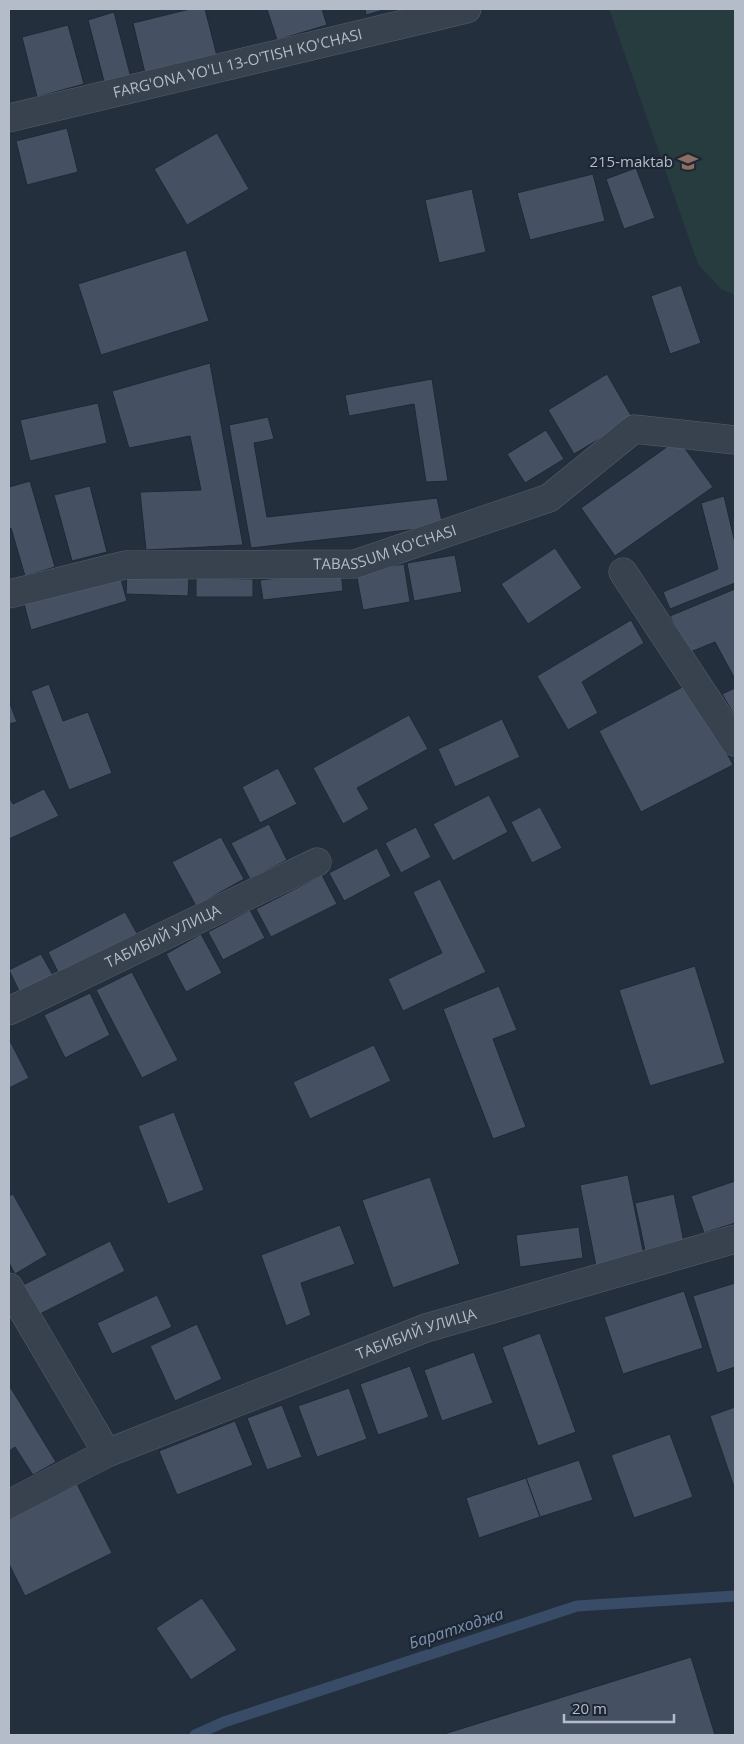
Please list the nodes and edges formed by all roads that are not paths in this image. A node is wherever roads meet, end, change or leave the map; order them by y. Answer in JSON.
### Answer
{"nodes":[{"id":1,"x":467,"y":9,"type":"edge"},
{"id":2,"x":9,"y":118,"type":"edge"},
{"id":3,"x":735,"y":440,"type":"edge"},
{"id":4,"x":623,"y":572,"type":"dead end"},
{"id":5,"x":9,"y":594,"type":"edge"},
{"id":6,"x":735,"y":742,"type":"edge"},
{"id":7,"x":317,"y":862,"type":"dead end"},
{"id":8,"x":9,"y":1011,"type":"edge"},
{"id":9,"x":735,"y":1239,"type":"edge"},
{"id":10,"x":9,"y":1287,"type":"edge"},
{"id":11,"x":108,"y":1453,"type":"junction"},
{"id":12,"x":9,"y":1504,"type":"edge"}],
"edges":[{"from":1,"to":2,"type":"street","name":"FARG'ONA YO'LI 13-O'TISH KO'CHASI"},
{"from":3,"to":5,"type":"street","name":"TABASSUM KO'CHASI"},
{"from":4,"to":6,"type":"street"},
{"from":7,"to":8,"type":"street","name":"ТАБИБИЙ УЛИЦА"},
{"from":9,"to":11,"type":"street","name":"ТАБИБИЙ УЛИЦА"},
{"from":10,"to":11,"type":"street"},
{"from":11,"to":12,"type":"street","name":"ТАБИБИЙ УЛИЦА"}]}
